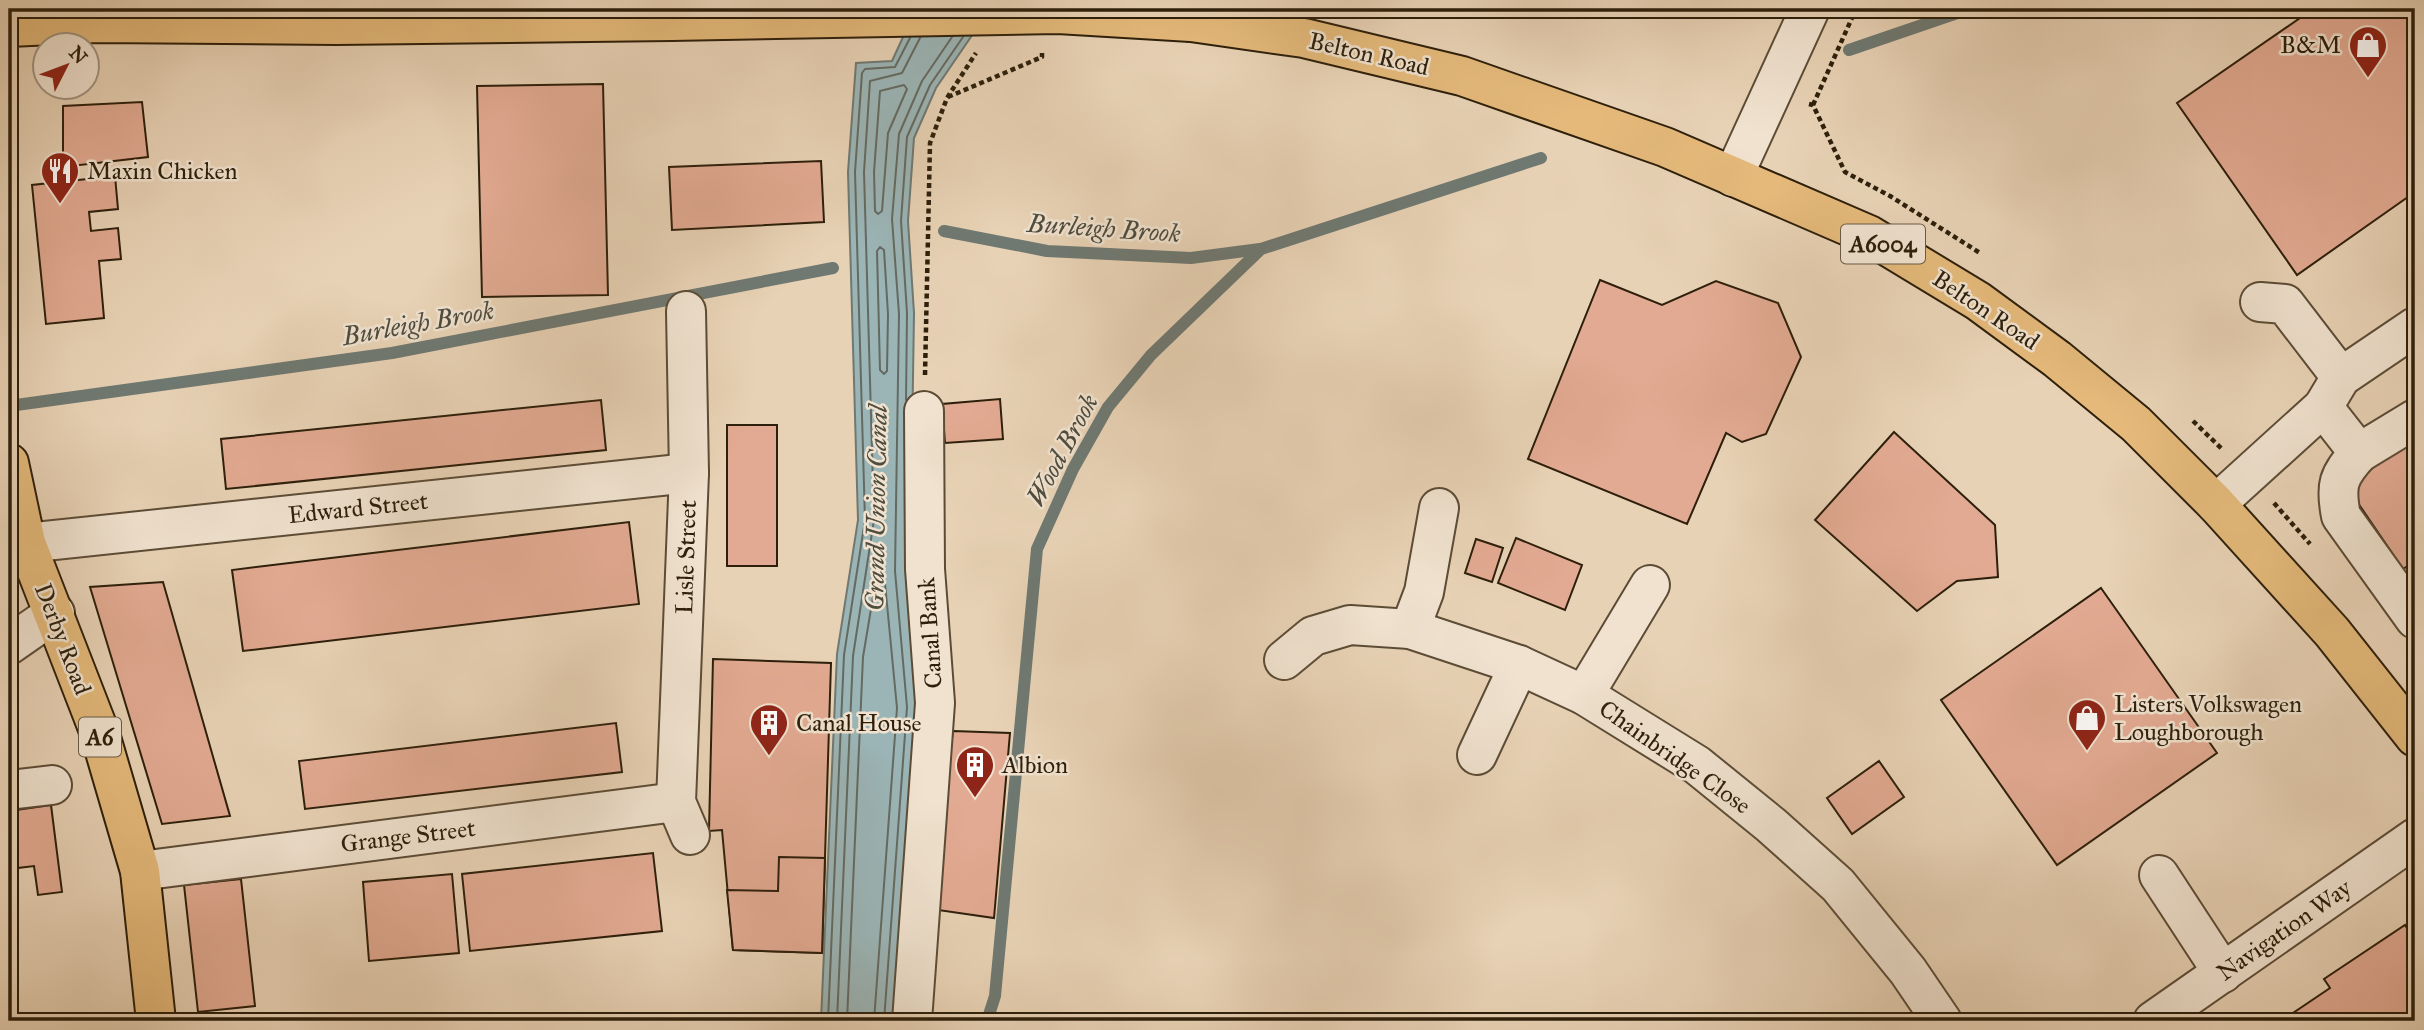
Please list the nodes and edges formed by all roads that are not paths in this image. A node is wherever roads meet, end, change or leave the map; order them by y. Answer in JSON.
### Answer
{"nodes":[{"id":1,"x":1810,"y":9,"type":"edge"},
{"id":2,"x":9,"y":27,"type":"edge"},
{"id":3,"x":1733,"y":177,"type":"junction"},
{"id":4,"x":2260,"y":302,"type":"dead end"},
{"id":5,"x":686,"y":311,"type":"dead end"},
{"id":6,"x":2415,"y":327,"type":"edge"},
{"id":7,"x":2332,"y":392,"type":"junction"},
{"id":8,"x":924,"y":411,"type":"road end"},
{"id":9,"x":2415,"y":419,"type":"edge"},
{"id":10,"x":2360,"y":453,"type":"junction"},
{"id":11,"x":9,"y":463,"type":"edge"},
{"id":12,"x":689,"y":473,"type":"junction"},
{"id":13,"x":2216,"y":504,"type":"junction"},
{"id":14,"x":1439,"y":508,"type":"dead end"},
{"id":15,"x":26,"y":543,"type":"junction"},
{"id":16,"x":1650,"y":585,"type":"dead end"},
{"id":17,"x":54,"y":613,"type":"junction"},
{"id":18,"x":2415,"y":619,"type":"edge"},
{"id":19,"x":1410,"y":629,"type":"junction"},
{"id":20,"x":9,"y":645,"type":"edge"},
{"id":21,"x":1284,"y":660,"type":"dead end"},
{"id":22,"x":1519,"y":665,"type":"junction"},
{"id":23,"x":1584,"y":695,"type":"junction"},
{"id":24,"x":2415,"y":737,"type":"edge"},
{"id":25,"x":1477,"y":755,"type":"dead end"},
{"id":26,"x":52,"y":785,"type":"dead end"},
{"id":27,"x":9,"y":790,"type":"edge"},
{"id":28,"x":683,"y":819,"type":"joint"},
{"id":29,"x":2415,"y":838,"type":"edge"},
{"id":30,"x":141,"y":871,"type":"junction"},
{"id":31,"x":2159,"y":874,"type":"dead end"},
{"id":32,"x":2223,"y":972,"type":"junction"},
{"id":33,"x":156,"y":1021,"type":"edge"},
{"id":34,"x":912,"y":1021,"type":"edge"},
{"id":35,"x":1942,"y":1021,"type":"edge"},
{"id":36,"x":2153,"y":1021,"type":"edge"}],
"edges":[{"from":1,"to":3,"type":"street"},
{"from":2,"to":3,"type":"main road","name":"Belton Road","number":"A6004","bridge":true},
{"from":3,"to":13,"type":"main road","name":"Belton Road","number":"A6004"},
{"from":4,"to":7,"type":"street"},
{"from":5,"to":12,"type":"street","name":"Lisle Street"},
{"from":6,"to":7,"type":"street"},
{"from":7,"to":10,"type":"street"},
{"from":7,"to":13,"type":"street"},
{"from":8,"to":34,"type":"street","name":"Canal Bank"},
{"from":9,"to":10,"type":"street"},
{"from":10,"to":18,"type":"street"},
{"from":11,"to":15,"type":"main road","name":"Derby Road","number":"A6"},
{"from":12,"to":15,"type":"street","name":"Edward Street"},
{"from":12,"to":28,"type":"street","name":"Lisle Street"},
{"from":13,"to":24,"type":"main road","name":"Belton Road","number":"A6004"},
{"from":14,"to":19,"type":"street"},
{"from":15,"to":17,"type":"main road","name":"Derby Road","number":"A6"},
{"from":16,"to":23,"type":"street"},
{"from":17,"to":20,"type":"street"},
{"from":17,"to":30,"type":"main road","name":"Derby Road","number":"A6"},
{"from":19,"to":21,"type":"street","name":"Chainbridge Close"},
{"from":19,"to":22,"type":"street","name":"Chainbridge Close"},
{"from":22,"to":23,"type":"street","name":"Chainbridge Close"},
{"from":22,"to":25,"type":"street"},
{"from":23,"to":35,"type":"street","name":"Chainbridge Close"},
{"from":26,"to":27,"type":"street"},
{"from":28,"to":30,"type":"street","name":"Grange Street"},
{"from":29,"to":32,"type":"street","name":"Navigation Way"},
{"from":30,"to":33,"type":"main road","name":"Derby Road","number":"A6"},
{"from":31,"to":32,"type":"street"},
{"from":32,"to":36,"type":"street","name":"Navigation Way"}]}
